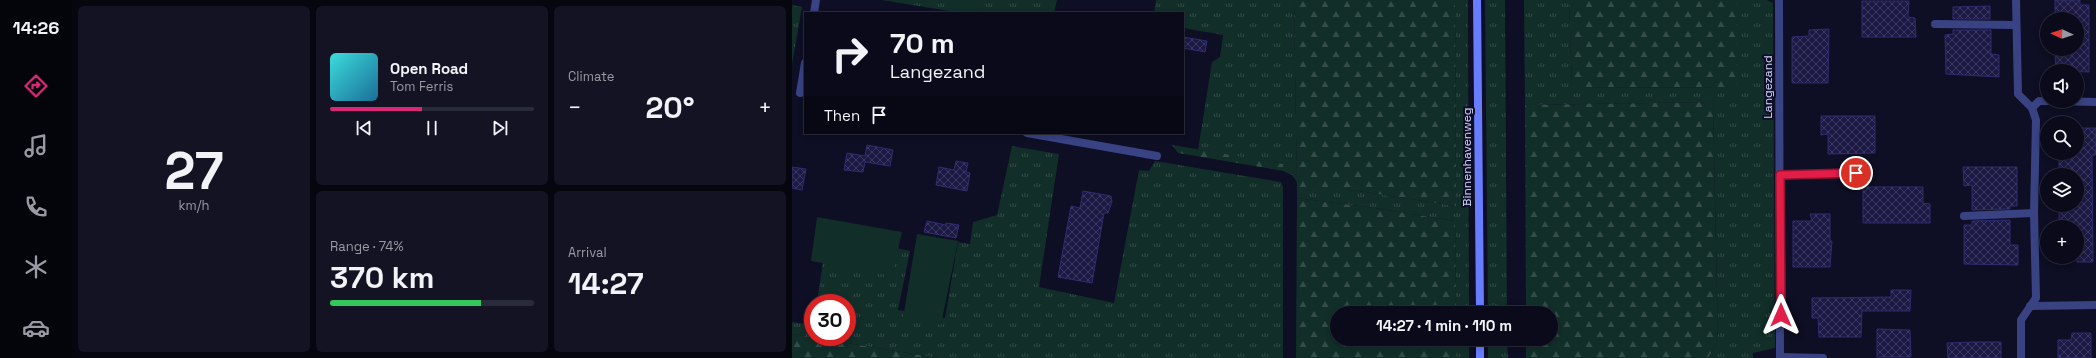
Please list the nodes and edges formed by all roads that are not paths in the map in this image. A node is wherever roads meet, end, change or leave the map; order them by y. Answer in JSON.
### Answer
{"nodes":[{"id":1,"x":816,"y":0,"type":"edge"},
{"id":2,"x":1477,"y":0,"type":"edge"},
{"id":3,"x":1779,"y":0,"type":"edge"},
{"id":4,"x":2016,"y":0,"type":"edge"},
{"id":5,"x":814,"y":12,"type":"edge"},
{"id":6,"x":1934,"y":24,"type":"dead end"},
{"id":7,"x":2016,"y":25,"type":"junction"},
{"id":8,"x":804,"y":68,"type":"edge"},
{"id":9,"x":799,"y":92,"type":"edge"},
{"id":10,"x":2040,"y":101,"type":"edge"},
{"id":11,"x":2084,"y":102,"type":"edge"},
{"id":12,"x":2096,"y":102,"type":"edge"},
{"id":13,"x":2032,"y":108,"type":"junction"},
{"id":14,"x":1033,"y":134,"type":"edge"},
{"id":15,"x":1157,"y":156,"type":"dead end"},
{"id":16,"x":1856,"y":173,"type":"dead end"},
{"id":17,"x":1780,"y":175,"type":"junction"},
{"id":18,"x":2034,"y":214,"type":"junction"},
{"id":19,"x":1964,"y":216,"type":"dead end"},
{"id":20,"x":1480,"y":306,"type":"edge"},
{"id":21,"x":2030,"y":306,"type":"junction"},
{"id":22,"x":2096,"y":306,"type":"edge"},
{"id":23,"x":1480,"y":346,"type":"edge"},
{"id":24,"x":1480,"y":358,"type":"edge"},
{"id":25,"x":1780,"y":358,"type":"edge"},
{"id":26,"x":1823,"y":358,"type":"edge"},
{"id":27,"x":2021,"y":358,"type":"edge"}],
"edges":[{"from":1,"to":5,"type":"street"},
{"from":2,"to":20,"type":"street","name":"Binnenhavenweg"},
{"from":3,"to":17,"type":"street","name":"Langezand"},
{"from":4,"to":7,"type":"street"},
{"from":6,"to":7,"type":"street"},
{"from":7,"to":13,"type":"street"},
{"from":8,"to":9,"type":"street"},
{"from":10,"to":13,"type":"street"},
{"from":11,"to":12,"type":"street"},
{"from":13,"to":18,"type":"street"},
{"from":14,"to":15,"type":"street"},
{"from":16,"to":17,"type":"street"},
{"from":17,"to":25,"type":"street","name":"Langezand"},
{"from":18,"to":19,"type":"street"},
{"from":18,"to":21,"type":"street"},
{"from":21,"to":22,"type":"street"},
{"from":21,"to":27,"type":"street"},
{"from":23,"to":24,"type":"street"},
{"from":25,"to":26,"type":"street","name":"Langezand"}]}
